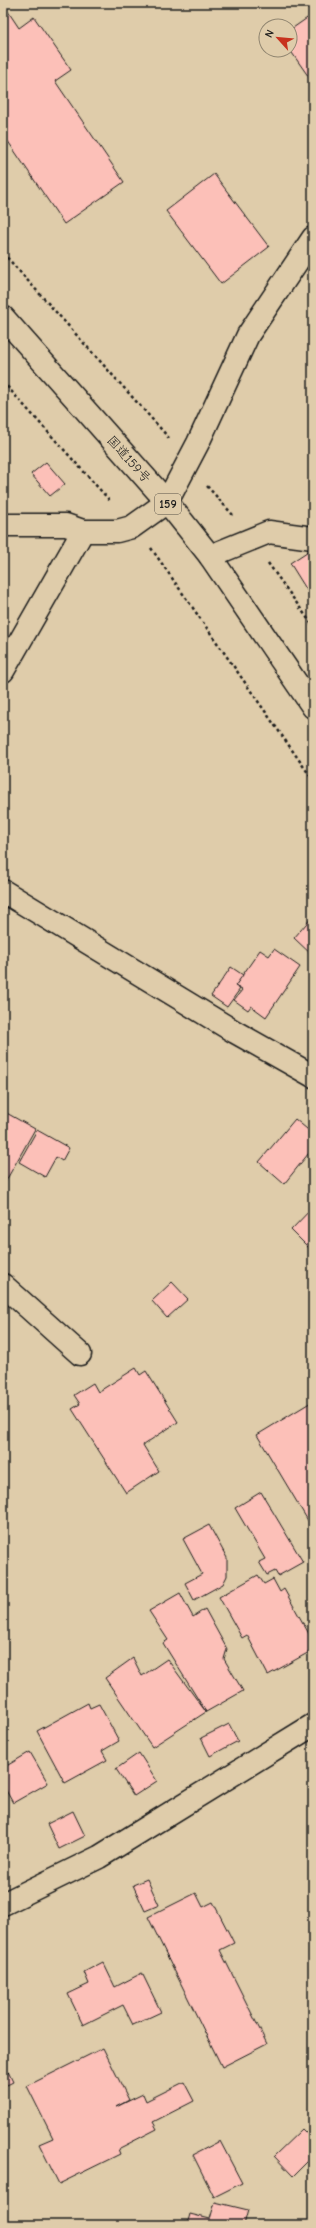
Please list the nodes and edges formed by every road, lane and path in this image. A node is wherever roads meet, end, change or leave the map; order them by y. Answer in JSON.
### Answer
{"nodes":[{"id":1,"x":313,"y":238,"type":"edge"},
{"id":2,"x":3,"y":253,"type":"edge"},
{"id":3,"x":3,"y":317,"type":"edge"},
{"id":4,"x":3,"y":382,"type":"edge"},
{"id":5,"x":188,"y":462,"type":"junction"},
{"id":6,"x":167,"y":502,"type":"junction"},
{"id":7,"x":3,"y":525,"type":"edge"},
{"id":8,"x":132,"y":526,"type":"junction"},
{"id":9,"x":82,"y":531,"type":"junction"},
{"id":10,"x":313,"y":538,"type":"edge"},
{"id":11,"x":251,"y":540,"type":"junction"},
{"id":12,"x":210,"y":556,"type":"junction"},
{"id":13,"x":313,"y":626,"type":"edge"},
{"id":14,"x":3,"y":671,"type":"edge"},
{"id":15,"x":313,"y":707,"type":"edge"},
{"id":16,"x":313,"y":780,"type":"edge"},
{"id":17,"x":3,"y":891,"type":"edge"},
{"id":18,"x":313,"y":1076,"type":"edge"},
{"id":19,"x":3,"y":1286,"type":"edge"},
{"id":20,"x":80,"y":1354,"type":"dead end"},
{"id":21,"x":313,"y":1725,"type":"edge"},
{"id":22,"x":3,"y":1904,"type":"edge"}],
"edges":[{"from":1,"to":5,"type":"main road"},
{"from":2,"to":5,"type":"path"},
{"from":3,"to":6,"type":"main road","name":"国道159号","number":"159"},
{"from":4,"to":8,"type":"path"},
{"from":5,"to":6,"type":"main road"},
{"from":5,"to":11,"type":"path"},
{"from":6,"to":8,"type":"main road"},
{"from":6,"to":12,"type":"main road","name":"国道159号","number":"159"},
{"from":7,"to":9,"type":"main road"},
{"from":8,"to":9,"type":"main road"},
{"from":8,"to":16,"type":"path"},
{"from":9,"to":14,"type":"main road"},
{"from":10,"to":11,"type":"main road"},
{"from":11,"to":12,"type":"main road"},
{"from":11,"to":13,"type":"path"},
{"from":12,"to":15,"type":"main road","name":"国道159号","number":"159"},
{"from":17,"to":18,"type":"main road"},
{"from":19,"to":20,"type":"main road"},
{"from":21,"to":22,"type":"main road"}]}
